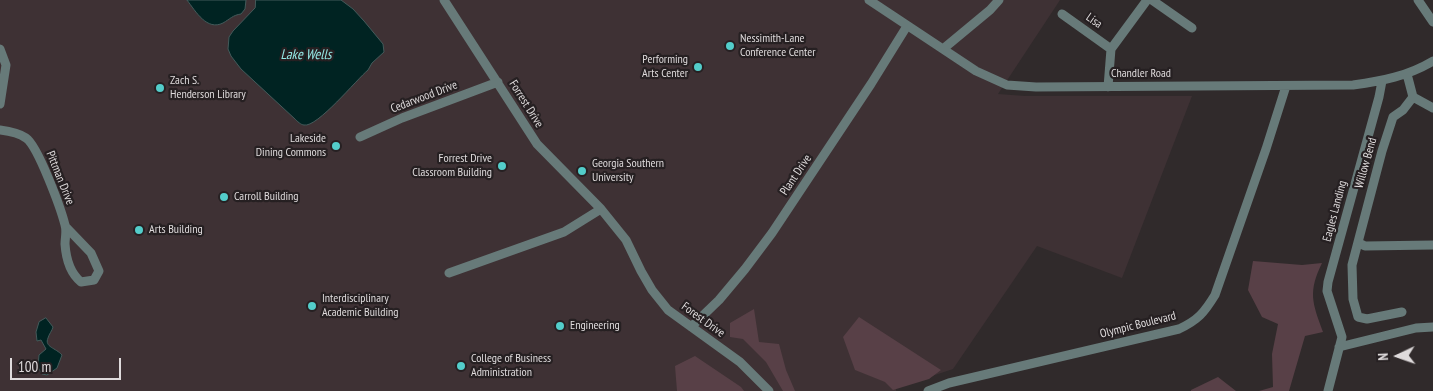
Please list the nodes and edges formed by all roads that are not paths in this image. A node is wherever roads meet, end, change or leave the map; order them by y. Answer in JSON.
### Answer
{"nodes":[{"id":1,"x":444,"y":0,"type":"edge"},
{"id":2,"x":868,"y":0,"type":"edge"},
{"id":3,"x":999,"y":0,"type":"edge"},
{"id":4,"x":1147,"y":0,"type":"edge"},
{"id":5,"x":1152,"y":0,"type":"edge"},
{"id":6,"x":1418,"y":0,"type":"edge"},
{"id":7,"x":1062,"y":14,"type":"dead end"},
{"id":8,"x":1433,"y":22,"type":"edge"},
{"id":9,"x":907,"y":26,"type":"junction"},
{"id":10,"x":1192,"y":28,"type":"dead end"},
{"id":11,"x":0,"y":49,"type":"edge"},
{"id":12,"x":943,"y":49,"type":"junction"},
{"id":13,"x":1111,"y":49,"type":"junction"},
{"id":14,"x":1433,"y":61,"type":"edge"},
{"id":15,"x":1407,"y":74,"type":"junction"},
{"id":16,"x":1382,"y":81,"type":"junction"},
{"id":17,"x":498,"y":82,"type":"junction"},
{"id":18,"x":1286,"y":86,"type":"junction"},
{"id":19,"x":1108,"y":87,"type":"junction"},
{"id":20,"x":1414,"y":97,"type":"junction"},
{"id":21,"x":0,"y":104,"type":"edge"},
{"id":22,"x":1433,"y":108,"type":"edge"},
{"id":23,"x":0,"y":130,"type":"edge"},
{"id":24,"x":360,"y":138,"type":"dead end"},
{"id":25,"x":601,"y":209,"type":"junction"},
{"id":26,"x":66,"y":227,"type":"junction"},
{"id":27,"x":1359,"y":243,"type":"junction"},
{"id":28,"x":1433,"y":245,"type":"edge"},
{"id":29,"x":449,"y":273,"type":"dead end"},
{"id":30,"x":1402,"y":312,"type":"dead end"},
{"id":31,"x":1433,"y":326,"type":"edge"},
{"id":32,"x":692,"y":328,"type":"junction"},
{"id":33,"x":1339,"y":347,"type":"junction"},
{"id":34,"x":769,"y":391,"type":"edge"},
{"id":35,"x":928,"y":391,"type":"edge"},
{"id":36,"x":1328,"y":391,"type":"edge"}],
"edges":[{"from":1,"to":17,"type":"street","name":"Forrest Drive"},
{"from":2,"to":9,"type":"street","name":"Chandler Road"},
{"from":3,"to":12,"type":"street"},
{"from":4,"to":13,"type":"street"},
{"from":5,"to":10,"type":"street"},
{"from":6,"to":8,"type":"street"},
{"from":7,"to":13,"type":"street","name":"Lisa"},
{"from":9,"to":12,"type":"street","name":"Chandler Road"},
{"from":9,"to":32,"type":"street","name":"Plant Drive"},
{"from":11,"to":21,"type":"street"},
{"from":12,"to":19,"type":"street","name":"Chandler Road"},
{"from":13,"to":19,"type":"street"},
{"from":14,"to":15,"type":"street","name":"Chandler Road"},
{"from":15,"to":16,"type":"street","name":"Chandler Road"},
{"from":15,"to":20,"type":"street"},
{"from":16,"to":18,"type":"street","name":"Chandler Road"},
{"from":16,"to":33,"type":"street","name":"Eagles Landing"},
{"from":17,"to":24,"type":"street","name":"Cedarwood Drive"},
{"from":17,"to":25,"type":"street","name":"Forrest Drive"},
{"from":18,"to":19,"type":"street","name":"Chandler Road"},
{"from":18,"to":35,"type":"street","name":"Olympic Boulevard"},
{"from":20,"to":22,"type":"street"},
{"from":20,"to":27,"type":"street","name":"Willow Bend"},
{"from":23,"to":26,"type":"street","name":"Pittman Drive"},
{"from":25,"to":29,"type":"street"},
{"from":25,"to":32,"type":"street","name":"Forest Drive"},
{"from":26,"to":26,"type":"street","name":"Pittman Drive"},
{"from":27,"to":28,"type":"street"},
{"from":27,"to":30,"type":"street","name":"Willow Bend"},
{"from":31,"to":33,"type":"street"},
{"from":32,"to":34,"type":"street","name":"Forest Drive"},
{"from":33,"to":36,"type":"street","name":"Eagles Landing"}]}
